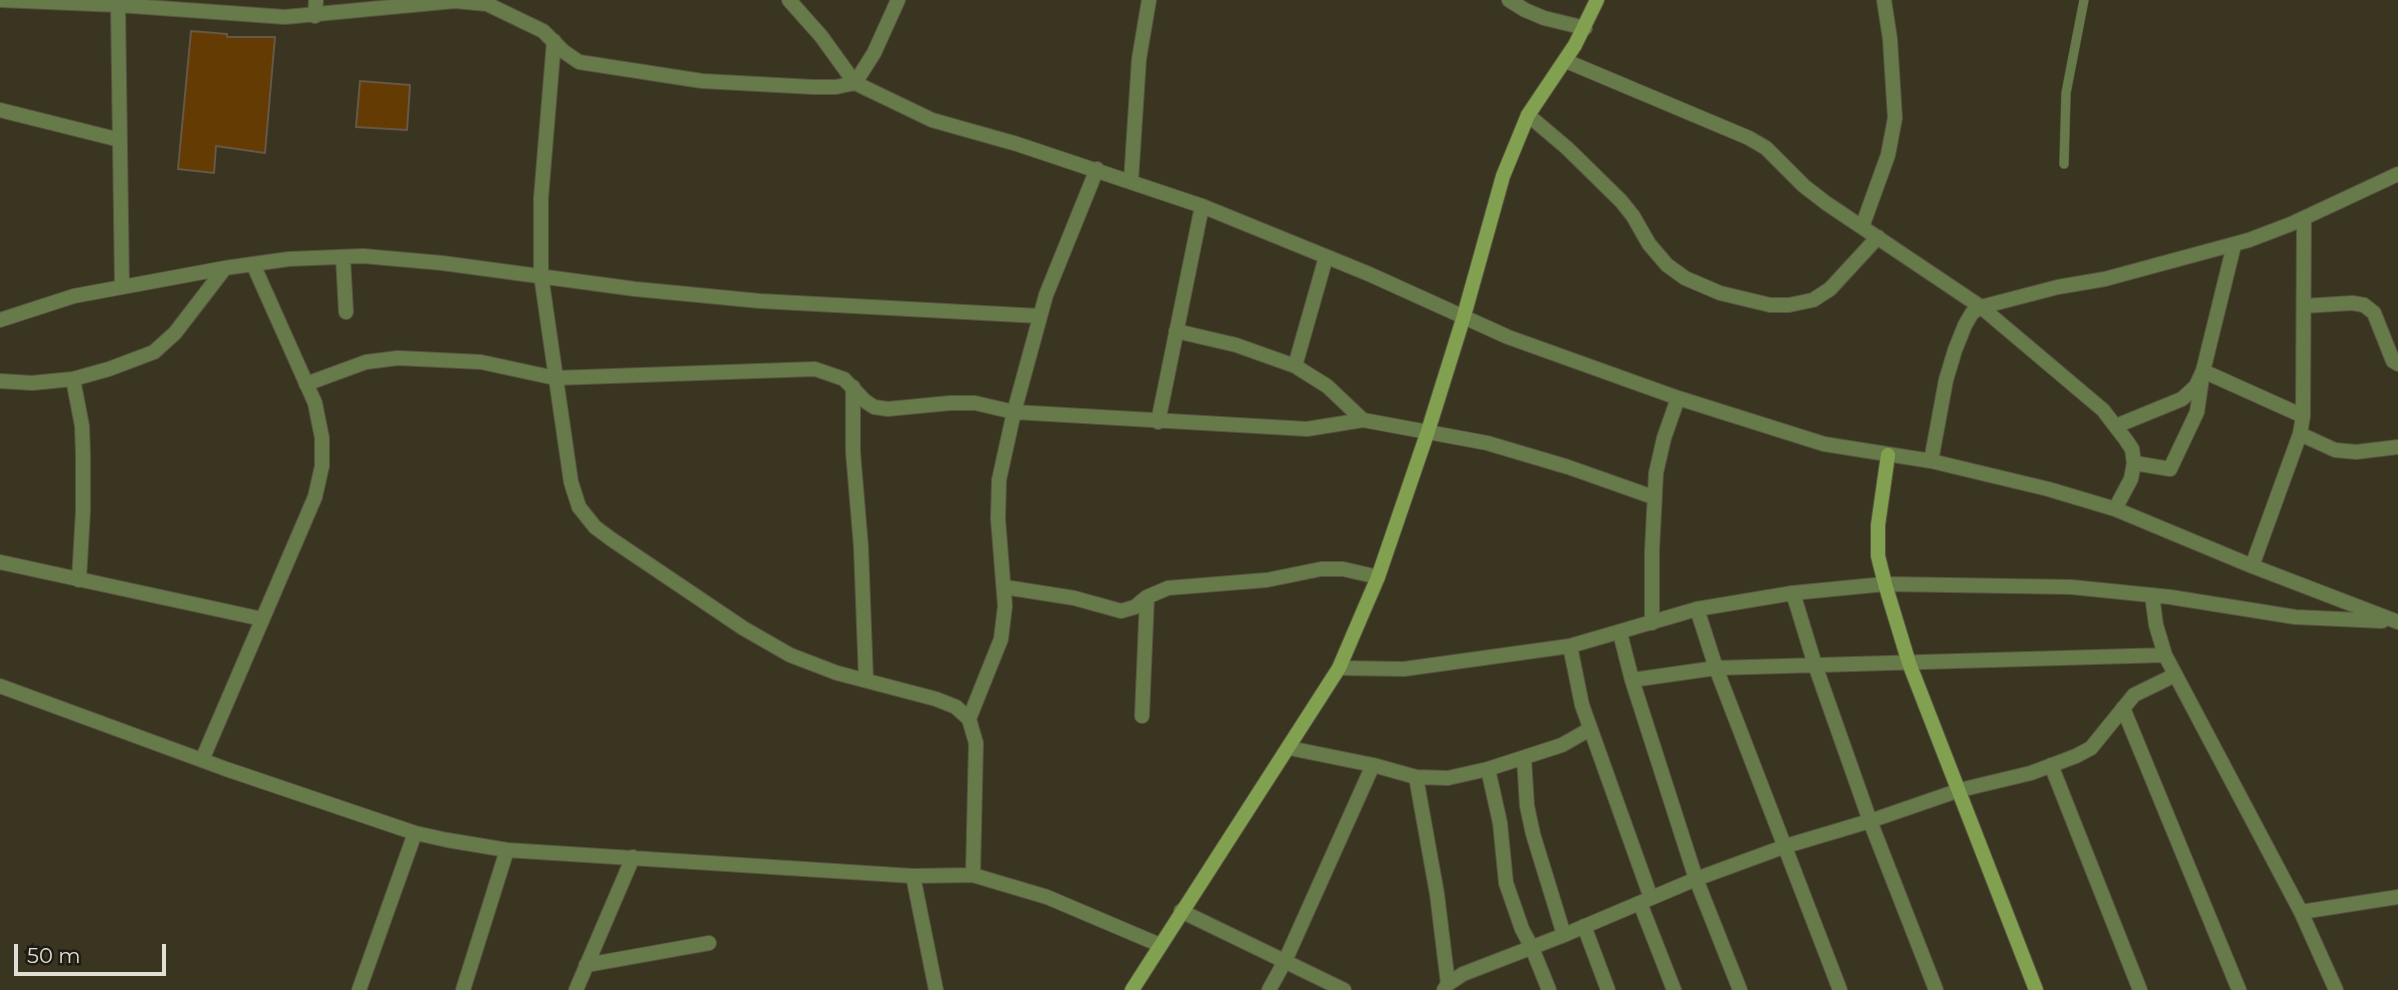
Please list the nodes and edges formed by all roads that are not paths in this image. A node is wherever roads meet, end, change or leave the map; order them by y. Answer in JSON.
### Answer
{"nodes":[{"id":1,"x":0,"y":0,"type":"edge"},
{"id":2,"x":317,"y":0,"type":"edge"},
{"id":3,"x":789,"y":0,"type":"edge"},
{"id":4,"x":898,"y":0,"type":"edge"},
{"id":5,"x":1149,"y":0,"type":"edge"},
{"id":6,"x":1509,"y":0,"type":"edge"},
{"id":7,"x":1597,"y":0,"type":"edge"},
{"id":8,"x":1884,"y":0,"type":"edge"},
{"id":9,"x":2084,"y":0,"type":"edge"},
{"id":10,"x":487,"y":2,"type":"edge"},
{"id":11,"x":118,"y":5,"type":"junction"},
{"id":12,"x":315,"y":16,"type":"junction"},
{"id":13,"x":1585,"y":27,"type":"junction"},
{"id":14,"x":554,"y":41,"type":"junction"},
{"id":15,"x":1566,"y":61,"type":"junction"},
{"id":16,"x":855,"y":83,"type":"junction"},
{"id":17,"x":0,"y":110,"type":"edge"},
{"id":18,"x":1528,"y":115,"type":"junction"},
{"id":19,"x":120,"y":140,"type":"junction"},
{"id":20,"x":2064,"y":164,"type":"dead end"},
{"id":21,"x":1097,"y":169,"type":"junction"},
{"id":22,"x":2398,"y":174,"type":"edge"},
{"id":23,"x":1131,"y":181,"type":"junction"},
{"id":24,"x":1202,"y":206,"type":"junction"},
{"id":25,"x":2304,"y":218,"type":"junction"},
{"id":26,"x":1862,"y":227,"type":"junction"},
{"id":27,"x":1878,"y":237,"type":"junction"},
{"id":28,"x":2234,"y":245,"type":"junction"},
{"id":29,"x":343,"y":257,"type":"junction"},
{"id":30,"x":1326,"y":257,"type":"junction"},
{"id":31,"x":253,"y":264,"type":"junction"},
{"id":32,"x":225,"y":268,"type":"junction"},
{"id":33,"x":541,"y":275,"type":"junction"},
{"id":34,"x":122,"y":287,"type":"junction"},
{"id":35,"x":2304,"y":306,"type":"junction"},
{"id":36,"x":1980,"y":307,"type":"junction"},
{"id":37,"x":346,"y":312,"type":"dead end"},
{"id":38,"x":1040,"y":316,"type":"junction"},
{"id":39,"x":1463,"y":319,"type":"junction"},
{"id":40,"x":0,"y":320,"type":"edge"},
{"id":41,"x":1176,"y":331,"type":"junction"},
{"id":42,"x":2398,"y":364,"type":"edge"},
{"id":43,"x":1294,"y":366,"type":"junction"},
{"id":44,"x":2203,"y":371,"type":"junction"},
{"id":45,"x":555,"y":378,"type":"junction"},
{"id":46,"x":73,"y":379,"type":"junction"},
{"id":47,"x":0,"y":381,"type":"edge"},
{"id":48,"x":306,"y":384,"type":"junction"},
{"id":49,"x":853,"y":387,"type":"junction"},
{"id":50,"x":1678,"y":398,"type":"junction"},
{"id":51,"x":1014,"y":412,"type":"junction"},
{"id":52,"x":2303,"y":415,"type":"junction"},
{"id":53,"x":1363,"y":420,"type":"junction"},
{"id":54,"x":1158,"y":422,"type":"junction"},
{"id":55,"x":2116,"y":426,"type":"junction"},
{"id":56,"x":1428,"y":431,"type":"junction"},
{"id":57,"x":2300,"y":434,"type":"junction"},
{"id":58,"x":2398,"y":447,"type":"edge"},
{"id":59,"x":1888,"y":455,"type":"junction"},
{"id":60,"x":1931,"y":461,"type":"junction"},
{"id":61,"x":2134,"y":463,"type":"junction"},
{"id":62,"x":1653,"y":497,"type":"junction"},
{"id":63,"x":2115,"y":509,"type":"junction"},
{"id":64,"x":0,"y":562,"type":"edge"},
{"id":65,"x":2252,"y":566,"type":"junction"},
{"id":66,"x":1378,"y":577,"type":"junction"},
{"id":67,"x":79,"y":580,"type":"junction"},
{"id":68,"x":1885,"y":584,"type":"junction"},
{"id":69,"x":1004,"y":587,"type":"junction"},
{"id":70,"x":1793,"y":593,"type":"junction"},
{"id":71,"x":2152,"y":595,"type":"junction"},
{"id":72,"x":1147,"y":597,"type":"junction"},
{"id":73,"x":1697,"y":609,"type":"junction"},
{"id":74,"x":262,"y":619,"type":"junction"},
{"id":75,"x":2398,"y":622,"type":"edge"},
{"id":76,"x":1652,"y":623,"type":"junction"},
{"id":77,"x":1620,"y":633,"type":"junction"},
{"id":78,"x":1570,"y":646,"type":"junction"},
{"id":79,"x":2165,"y":655,"type":"junction"},
{"id":80,"x":1909,"y":663,"type":"junction"},
{"id":81,"x":1815,"y":665,"type":"junction"},
{"id":82,"x":1339,"y":668,"type":"junction"},
{"id":83,"x":1716,"y":668,"type":"junction"},
{"id":84,"x":2175,"y":675,"type":"junction"},
{"id":85,"x":866,"y":680,"type":"junction"},
{"id":86,"x":1632,"y":680,"type":"junction"},
{"id":87,"x":0,"y":686,"type":"edge"},
{"id":88,"x":2123,"y":708,"type":"junction"},
{"id":89,"x":1142,"y":716,"type":"dead end"},
{"id":90,"x":969,"y":719,"type":"junction"},
{"id":91,"x":1590,"y":730,"type":"junction"},
{"id":92,"x":1289,"y":748,"type":"junction"},
{"id":93,"x":1524,"y":758,"type":"junction"},
{"id":94,"x":202,"y":760,"type":"junction"},
{"id":95,"x":1373,"y":765,"type":"junction"},
{"id":96,"x":2052,"y":765,"type":"junction"},
{"id":97,"x":1488,"y":769,"type":"junction"},
{"id":98,"x":1416,"y":777,"type":"junction"},
{"id":99,"x":1960,"y":790,"type":"junction"},
{"id":100,"x":1870,"y":821,"type":"junction"},
{"id":101,"x":415,"y":833,"type":"junction"},
{"id":102,"x":1786,"y":846,"type":"junction"},
{"id":103,"x":507,"y":850,"type":"junction"},
{"id":104,"x":633,"y":857,"type":"junction"},
{"id":105,"x":972,"y":875,"type":"junction"},
{"id":106,"x":913,"y":876,"type":"junction"},
{"id":107,"x":1696,"y":879,"type":"junction"},
{"id":108,"x":2398,"y":897,"type":"edge"},
{"id":109,"x":1646,"y":900,"type":"junction"},
{"id":110,"x":1181,"y":911,"type":"junction"},
{"id":111,"x":2301,"y":912,"type":"junction"},
{"id":112,"x":1584,"y":926,"type":"junction"},
{"id":113,"x":1564,"y":935,"type":"junction"},
{"id":114,"x":709,"y":943,"type":"dead end"},
{"id":115,"x":1160,"y":945,"type":"junction"},
{"id":116,"x":1532,"y":948,"type":"junction"},
{"id":117,"x":1285,"y":961,"type":"junction"},
{"id":118,"x":586,"y":965,"type":"junction"},
{"id":119,"x":1446,"y":987,"type":"edge"},
{"id":120,"x":359,"y":990,"type":"edge"},
{"id":121,"x":463,"y":990,"type":"edge"},
{"id":122,"x":576,"y":990,"type":"edge"},
{"id":123,"x":936,"y":990,"type":"edge"},
{"id":124,"x":1132,"y":990,"type":"edge"},
{"id":125,"x":1269,"y":990,"type":"edge"},
{"id":126,"x":1344,"y":990,"type":"edge"},
{"id":127,"x":1549,"y":990,"type":"edge"},
{"id":128,"x":1608,"y":990,"type":"edge"},
{"id":129,"x":1674,"y":990,"type":"edge"},
{"id":130,"x":1740,"y":990,"type":"edge"},
{"id":131,"x":1840,"y":990,"type":"edge"},
{"id":132,"x":1936,"y":990,"type":"edge"},
{"id":133,"x":2036,"y":990,"type":"edge"},
{"id":134,"x":2140,"y":990,"type":"edge"},
{"id":135,"x":2239,"y":990,"type":"edge"},
{"id":136,"x":2336,"y":990,"type":"edge"}],
"edges":[{"from":1,"to":11,"type":"street"},
{"from":2,"to":12,"type":"street"},
{"from":3,"to":16,"type":"street"},
{"from":4,"to":16,"type":"street"},
{"from":5,"to":23,"type":"street"},
{"from":6,"to":13,"type":"street"},
{"from":7,"to":13,"type":"street"},
{"from":8,"to":26,"type":"street"},
{"from":9,"to":20,"type":"lane"},
{"from":10,"to":12,"type":"street"},
{"from":10,"to":14,"type":"street"},
{"from":11,"to":12,"type":"street"},
{"from":11,"to":19,"type":"street"},
{"from":13,"to":15,"type":"street"},
{"from":14,"to":16,"type":"street"},
{"from":14,"to":33,"type":"street"},
{"from":15,"to":18,"type":"street"},
{"from":15,"to":26,"type":"street"},
{"from":16,"to":21,"type":"street"},
{"from":17,"to":19,"type":"street"},
{"from":18,"to":27,"type":"street"},
{"from":18,"to":39,"type":"street"},
{"from":19,"to":34,"type":"street"},
{"from":21,"to":23,"type":"street"},
{"from":21,"to":38,"type":"street"},
{"from":22,"to":25,"type":"street"},
{"from":23,"to":24,"type":"street"},
{"from":24,"to":30,"type":"street"},
{"from":24,"to":41,"type":"street"},
{"from":25,"to":28,"type":"street"},
{"from":25,"to":35,"type":"street"},
{"from":26,"to":27,"type":"street"},
{"from":27,"to":36,"type":"street"},
{"from":28,"to":36,"type":"street"},
{"from":28,"to":44,"type":"street"},
{"from":29,"to":31,"type":"street"},
{"from":29,"to":33,"type":"street"},
{"from":29,"to":37,"type":"street"},
{"from":30,"to":39,"type":"street"},
{"from":30,"to":43,"type":"street"},
{"from":31,"to":32,"type":"street"},
{"from":31,"to":48,"type":"street"},
{"from":32,"to":34,"type":"street"},
{"from":32,"to":46,"type":"street"},
{"from":33,"to":38,"type":"street"},
{"from":33,"to":45,"type":"street"},
{"from":34,"to":40,"type":"street"},
{"from":35,"to":42,"type":"street"},
{"from":35,"to":52,"type":"street"},
{"from":36,"to":55,"type":"street"},
{"from":36,"to":60,"type":"street"},
{"from":38,"to":51,"type":"street"},
{"from":39,"to":50,"type":"street"},
{"from":39,"to":56,"type":"street"},
{"from":41,"to":43,"type":"street"},
{"from":41,"to":54,"type":"street"},
{"from":43,"to":53,"type":"street"},
{"from":44,"to":52,"type":"street"},
{"from":44,"to":55,"type":"street"},
{"from":44,"to":61,"type":"street"},
{"from":45,"to":48,"type":"street"},
{"from":45,"to":49,"type":"street"},
{"from":45,"to":85,"type":"street"},
{"from":46,"to":47,"type":"street"},
{"from":46,"to":67,"type":"street"},
{"from":48,"to":74,"type":"street"},
{"from":49,"to":51,"type":"street"},
{"from":49,"to":85,"type":"street"},
{"from":50,"to":59,"type":"street"},
{"from":50,"to":62,"type":"street"},
{"from":51,"to":54,"type":"street"},
{"from":51,"to":69,"type":"street"},
{"from":52,"to":57,"type":"street"},
{"from":53,"to":54,"type":"street"},
{"from":53,"to":56,"type":"street"},
{"from":55,"to":61,"type":"street"},
{"from":56,"to":62,"type":"street"},
{"from":56,"to":66,"type":"street"},
{"from":57,"to":58,"type":"street"},
{"from":57,"to":65,"type":"street"},
{"from":59,"to":60,"type":"street"},
{"from":59,"to":68,"type":"street"},
{"from":60,"to":63,"type":"street"},
{"from":61,"to":63,"type":"street"},
{"from":62,"to":76,"type":"street"},
{"from":63,"to":65,"type":"street"},
{"from":64,"to":67,"type":"street"},
{"from":65,"to":75,"type":"street"},
{"from":66,"to":72,"type":"street"},
{"from":66,"to":82,"type":"street"},
{"from":67,"to":74,"type":"street"},
{"from":68,"to":70,"type":"street"},
{"from":68,"to":71,"type":"street"},
{"from":68,"to":80,"type":"street"},
{"from":69,"to":72,"type":"street"},
{"from":69,"to":90,"type":"street"},
{"from":70,"to":73,"type":"street"},
{"from":70,"to":81,"type":"street"},
{"from":71,"to":75,"type":"street"},
{"from":71,"to":79,"type":"street"},
{"from":72,"to":89,"type":"street"},
{"from":73,"to":76,"type":"street"},
{"from":73,"to":83,"type":"street"},
{"from":74,"to":94,"type":"street"},
{"from":76,"to":77,"type":"street"},
{"from":77,"to":78,"type":"street"},
{"from":77,"to":86,"type":"street"},
{"from":78,"to":82,"type":"street"},
{"from":78,"to":91,"type":"street"},
{"from":79,"to":80,"type":"street"},
{"from":79,"to":84,"type":"street"},
{"from":80,"to":81,"type":"street"},
{"from":80,"to":99,"type":"street"},
{"from":81,"to":83,"type":"street"},
{"from":81,"to":100,"type":"street"},
{"from":82,"to":92,"type":"street"},
{"from":83,"to":86,"type":"street"},
{"from":83,"to":102,"type":"street"},
{"from":84,"to":88,"type":"street"},
{"from":84,"to":111,"type":"street"},
{"from":85,"to":90,"type":"street"},
{"from":86,"to":107,"type":"street"},
{"from":87,"to":94,"type":"street"},
{"from":88,"to":96,"type":"street"},
{"from":88,"to":135,"type":"street"},
{"from":90,"to":105,"type":"street"},
{"from":91,"to":93,"type":"street"},
{"from":91,"to":109,"type":"street"},
{"from":92,"to":95,"type":"street"},
{"from":92,"to":110,"type":"street"},
{"from":93,"to":97,"type":"street"},
{"from":93,"to":113,"type":"street"},
{"from":94,"to":101,"type":"street"},
{"from":95,"to":98,"type":"street"},
{"from":95,"to":117,"type":"street"},
{"from":96,"to":99,"type":"street"},
{"from":96,"to":134,"type":"street"},
{"from":97,"to":98,"type":"street"},
{"from":97,"to":116,"type":"street"},
{"from":98,"to":119,"type":"street"},
{"from":99,"to":100,"type":"street"},
{"from":99,"to":133,"type":"street"},
{"from":100,"to":102,"type":"street"},
{"from":100,"to":132,"type":"street"},
{"from":101,"to":103,"type":"street"},
{"from":101,"to":120,"type":"street"},
{"from":102,"to":107,"type":"street"},
{"from":102,"to":131,"type":"street"},
{"from":103,"to":104,"type":"street"},
{"from":103,"to":121,"type":"street"},
{"from":104,"to":106,"type":"street"},
{"from":104,"to":118,"type":"street"},
{"from":105,"to":106,"type":"street"},
{"from":105,"to":115,"type":"street"},
{"from":106,"to":123,"type":"street"},
{"from":107,"to":109,"type":"street"},
{"from":107,"to":130,"type":"street"},
{"from":108,"to":111,"type":"street"},
{"from":109,"to":112,"type":"street"},
{"from":109,"to":129,"type":"street"},
{"from":110,"to":115,"type":"street"},
{"from":110,"to":117,"type":"street"},
{"from":111,"to":136,"type":"street"},
{"from":112,"to":113,"type":"street"},
{"from":112,"to":128,"type":"street"},
{"from":113,"to":116,"type":"street"},
{"from":114,"to":118,"type":"street"},
{"from":115,"to":124,"type":"street"},
{"from":116,"to":119,"type":"street"},
{"from":116,"to":127,"type":"street"},
{"from":117,"to":125,"type":"street"},
{"from":117,"to":126,"type":"street"},
{"from":118,"to":122,"type":"street"}]}
